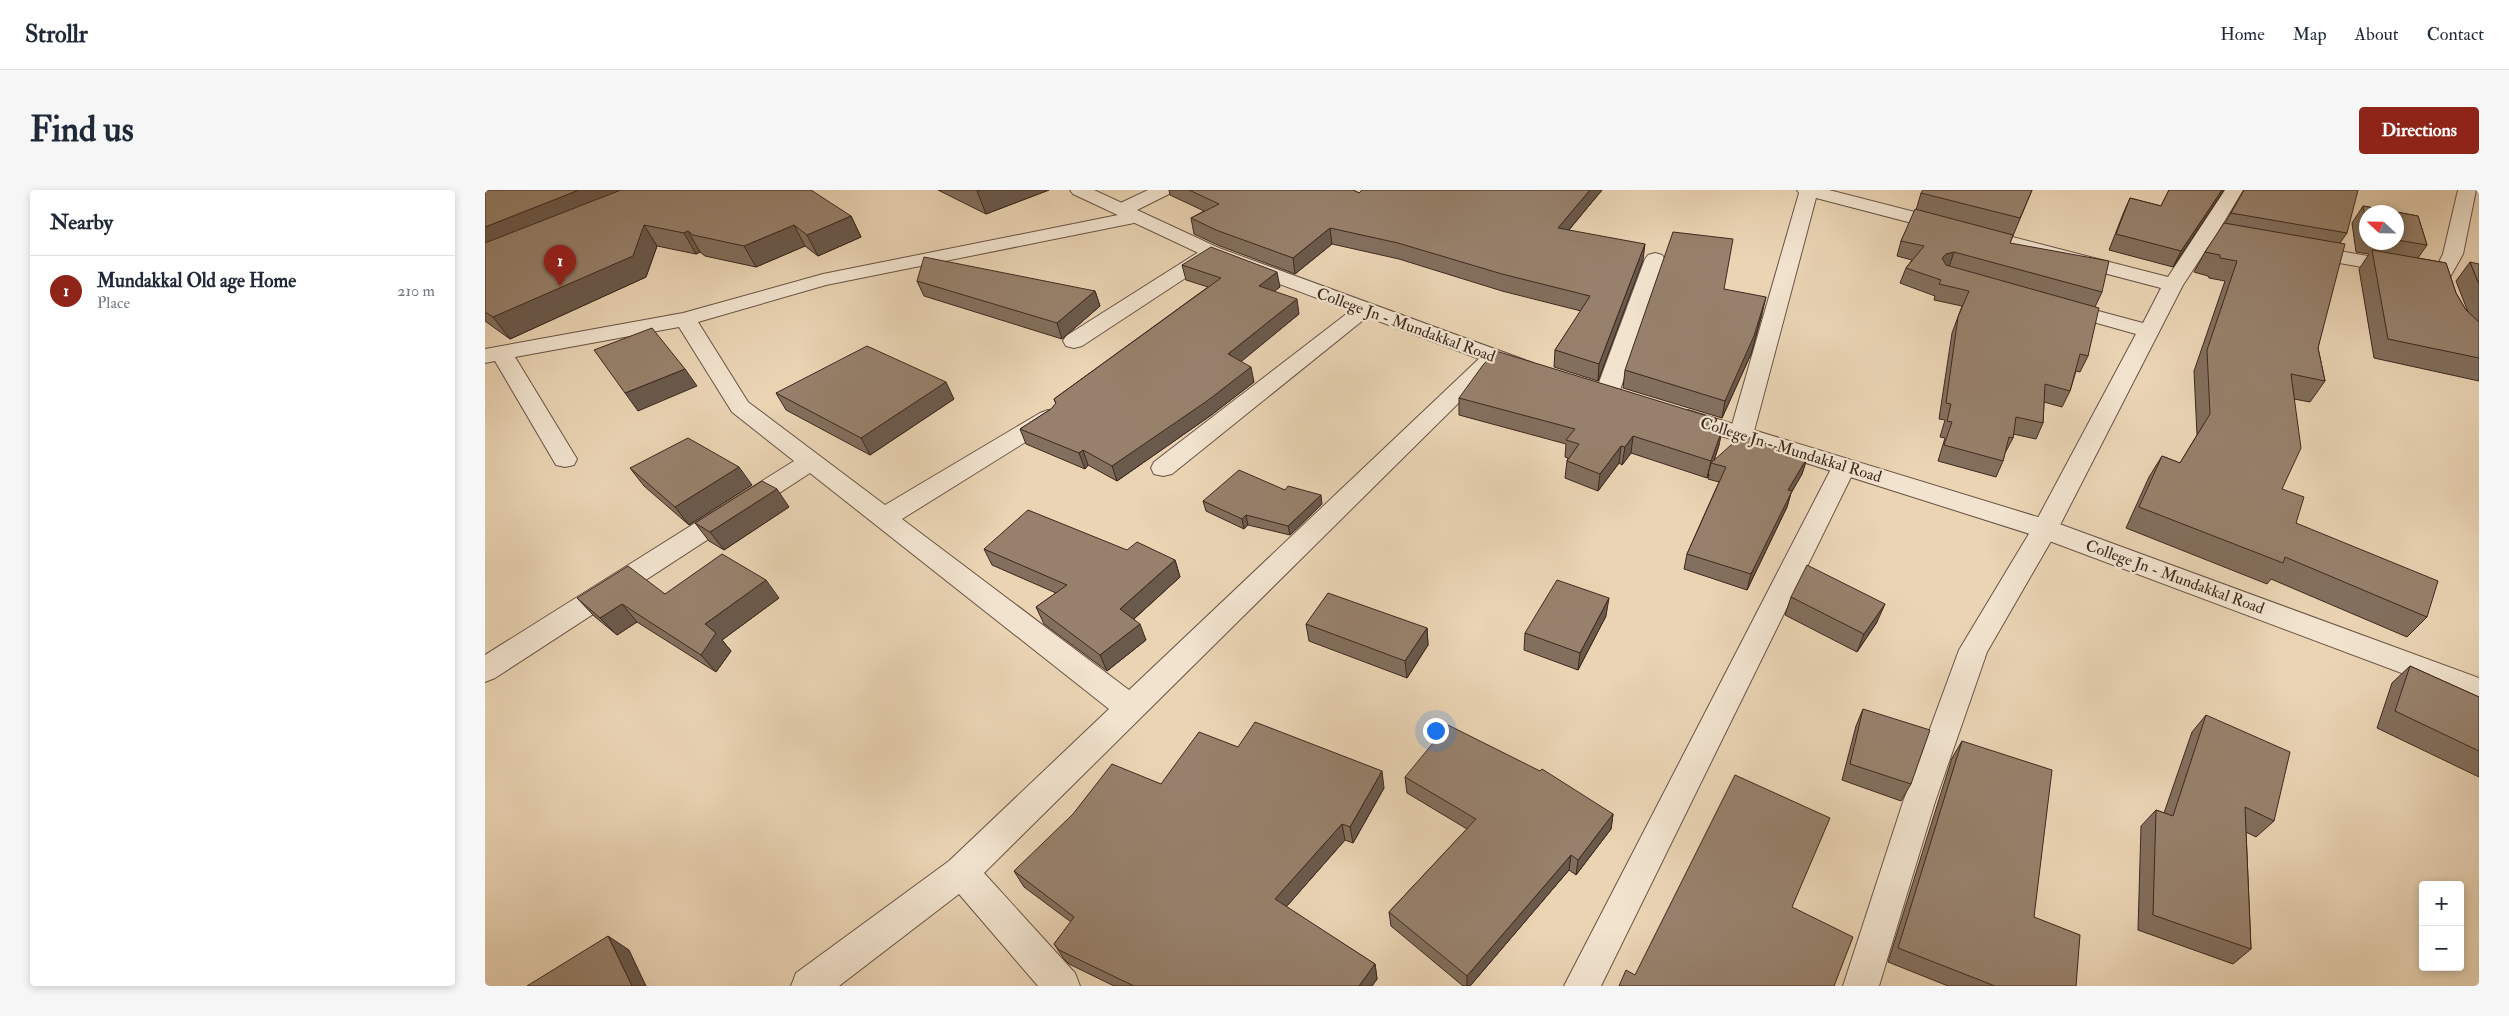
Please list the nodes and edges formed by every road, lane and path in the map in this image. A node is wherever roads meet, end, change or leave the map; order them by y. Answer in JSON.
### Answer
{"nodes":[{"id":1,"x":1079,"y":190,"type":"edge"},
{"id":2,"x":1163,"y":190,"type":"edge"},
{"id":3,"x":1807,"y":190,"type":"edge"},
{"id":4,"x":2234,"y":190,"type":"edge"},
{"id":5,"x":2467,"y":190,"type":"edge"},
{"id":6,"x":1129,"y":214,"type":"junction"},
{"id":7,"x":2207,"y":234,"type":"junction"},
{"id":8,"x":1211,"y":252,"type":"junction"},
{"id":9,"x":1655,"y":259,"type":"dead end"},
{"id":10,"x":2173,"y":284,"type":"junction"},
{"id":11,"x":2043,"y":302,"type":"edge"},
{"id":12,"x":1365,"y":309,"type":"junction"},
{"id":13,"x":685,"y":319,"type":"junction"},
{"id":14,"x":2149,"y":332,"type":"junction"},
{"id":15,"x":1073,"y":341,"type":"dead end"},
{"id":16,"x":494,"y":355,"type":"edge"},
{"id":17,"x":1493,"y":358,"type":"junction"},
{"id":18,"x":1550,"y":375,"type":"edge"},
{"id":19,"x":1607,"y":393,"type":"edge"},
{"id":20,"x":1670,"y":413,"type":"edge"},
{"id":21,"x":1048,"y":418,"type":"edge"},
{"id":22,"x":1741,"y":435,"type":"junction"},
{"id":23,"x":565,"y":459,"type":"dead end"},
{"id":24,"x":811,"y":461,"type":"junction"},
{"id":25,"x":1844,"y":467,"type":"junction"},
{"id":26,"x":1163,"y":468,"type":"dead end"},
{"id":27,"x":884,"y":518,"type":"junction"},
{"id":28,"x":2045,"y":529,"type":"junction"},
{"id":29,"x":485,"y":670,"type":"edge"},
{"id":30,"x":2479,"y":690,"type":"edge"},
{"id":31,"x":1130,"y":708,"type":"junction"},
{"id":32,"x":961,"y":872,"type":"junction"},
{"id":33,"x":809,"y":986,"type":"edge"},
{"id":34,"x":1062,"y":986,"type":"edge"},
{"id":35,"x":1582,"y":986,"type":"edge"},
{"id":36,"x":1861,"y":986,"type":"edge"}],
"edges":[{"from":1,"to":6,"type":"street","name":"College Jn - Mundakkal Road"},
{"from":2,"to":6,"type":"street"},
{"from":3,"to":10,"type":"street"},
{"from":3,"to":22,"type":"street"},
{"from":4,"to":7,"type":"street"},
{"from":5,"to":7,"type":"street"},
{"from":6,"to":8,"type":"street","name":"College Jn - Mundakkal Road"},
{"from":6,"to":13,"type":"street"},
{"from":7,"to":10,"type":"street"},
{"from":8,"to":12,"type":"street","name":"College Jn - Mundakkal Road"},
{"from":8,"to":15,"type":"street"},
{"from":9,"to":19,"type":"street"},
{"from":10,"to":14,"type":"street"},
{"from":11,"to":14,"type":"street"},
{"from":12,"to":17,"type":"street","name":"College Jn - Mundakkal Road"},
{"from":12,"to":26,"type":"street"},
{"from":13,"to":16,"type":"street"},
{"from":13,"to":24,"type":"street"},
{"from":14,"to":28,"type":"street"},
{"from":16,"to":23,"type":"street"},
{"from":17,"to":18,"type":"street","name":"College Jn - Mundakkal Road"},
{"from":17,"to":31,"type":"street"},
{"from":20,"to":22,"type":"street","name":"College Jn - Mundakkal Road"},
{"from":21,"to":27,"type":"street"},
{"from":22,"to":25,"type":"street","name":"College Jn - Mundakkal Road"},
{"from":24,"to":27,"type":"street"},
{"from":24,"to":29,"type":"street"},
{"from":25,"to":28,"type":"street","name":"College Jn - Mundakkal Road"},
{"from":25,"to":35,"type":"street"},
{"from":27,"to":31,"type":"street"},
{"from":28,"to":30,"type":"street","name":"College Jn - Mundakkal Road"},
{"from":28,"to":36,"type":"street"},
{"from":31,"to":32,"type":"street"},
{"from":32,"to":33,"type":"street"},
{"from":32,"to":34,"type":"street"}]}
